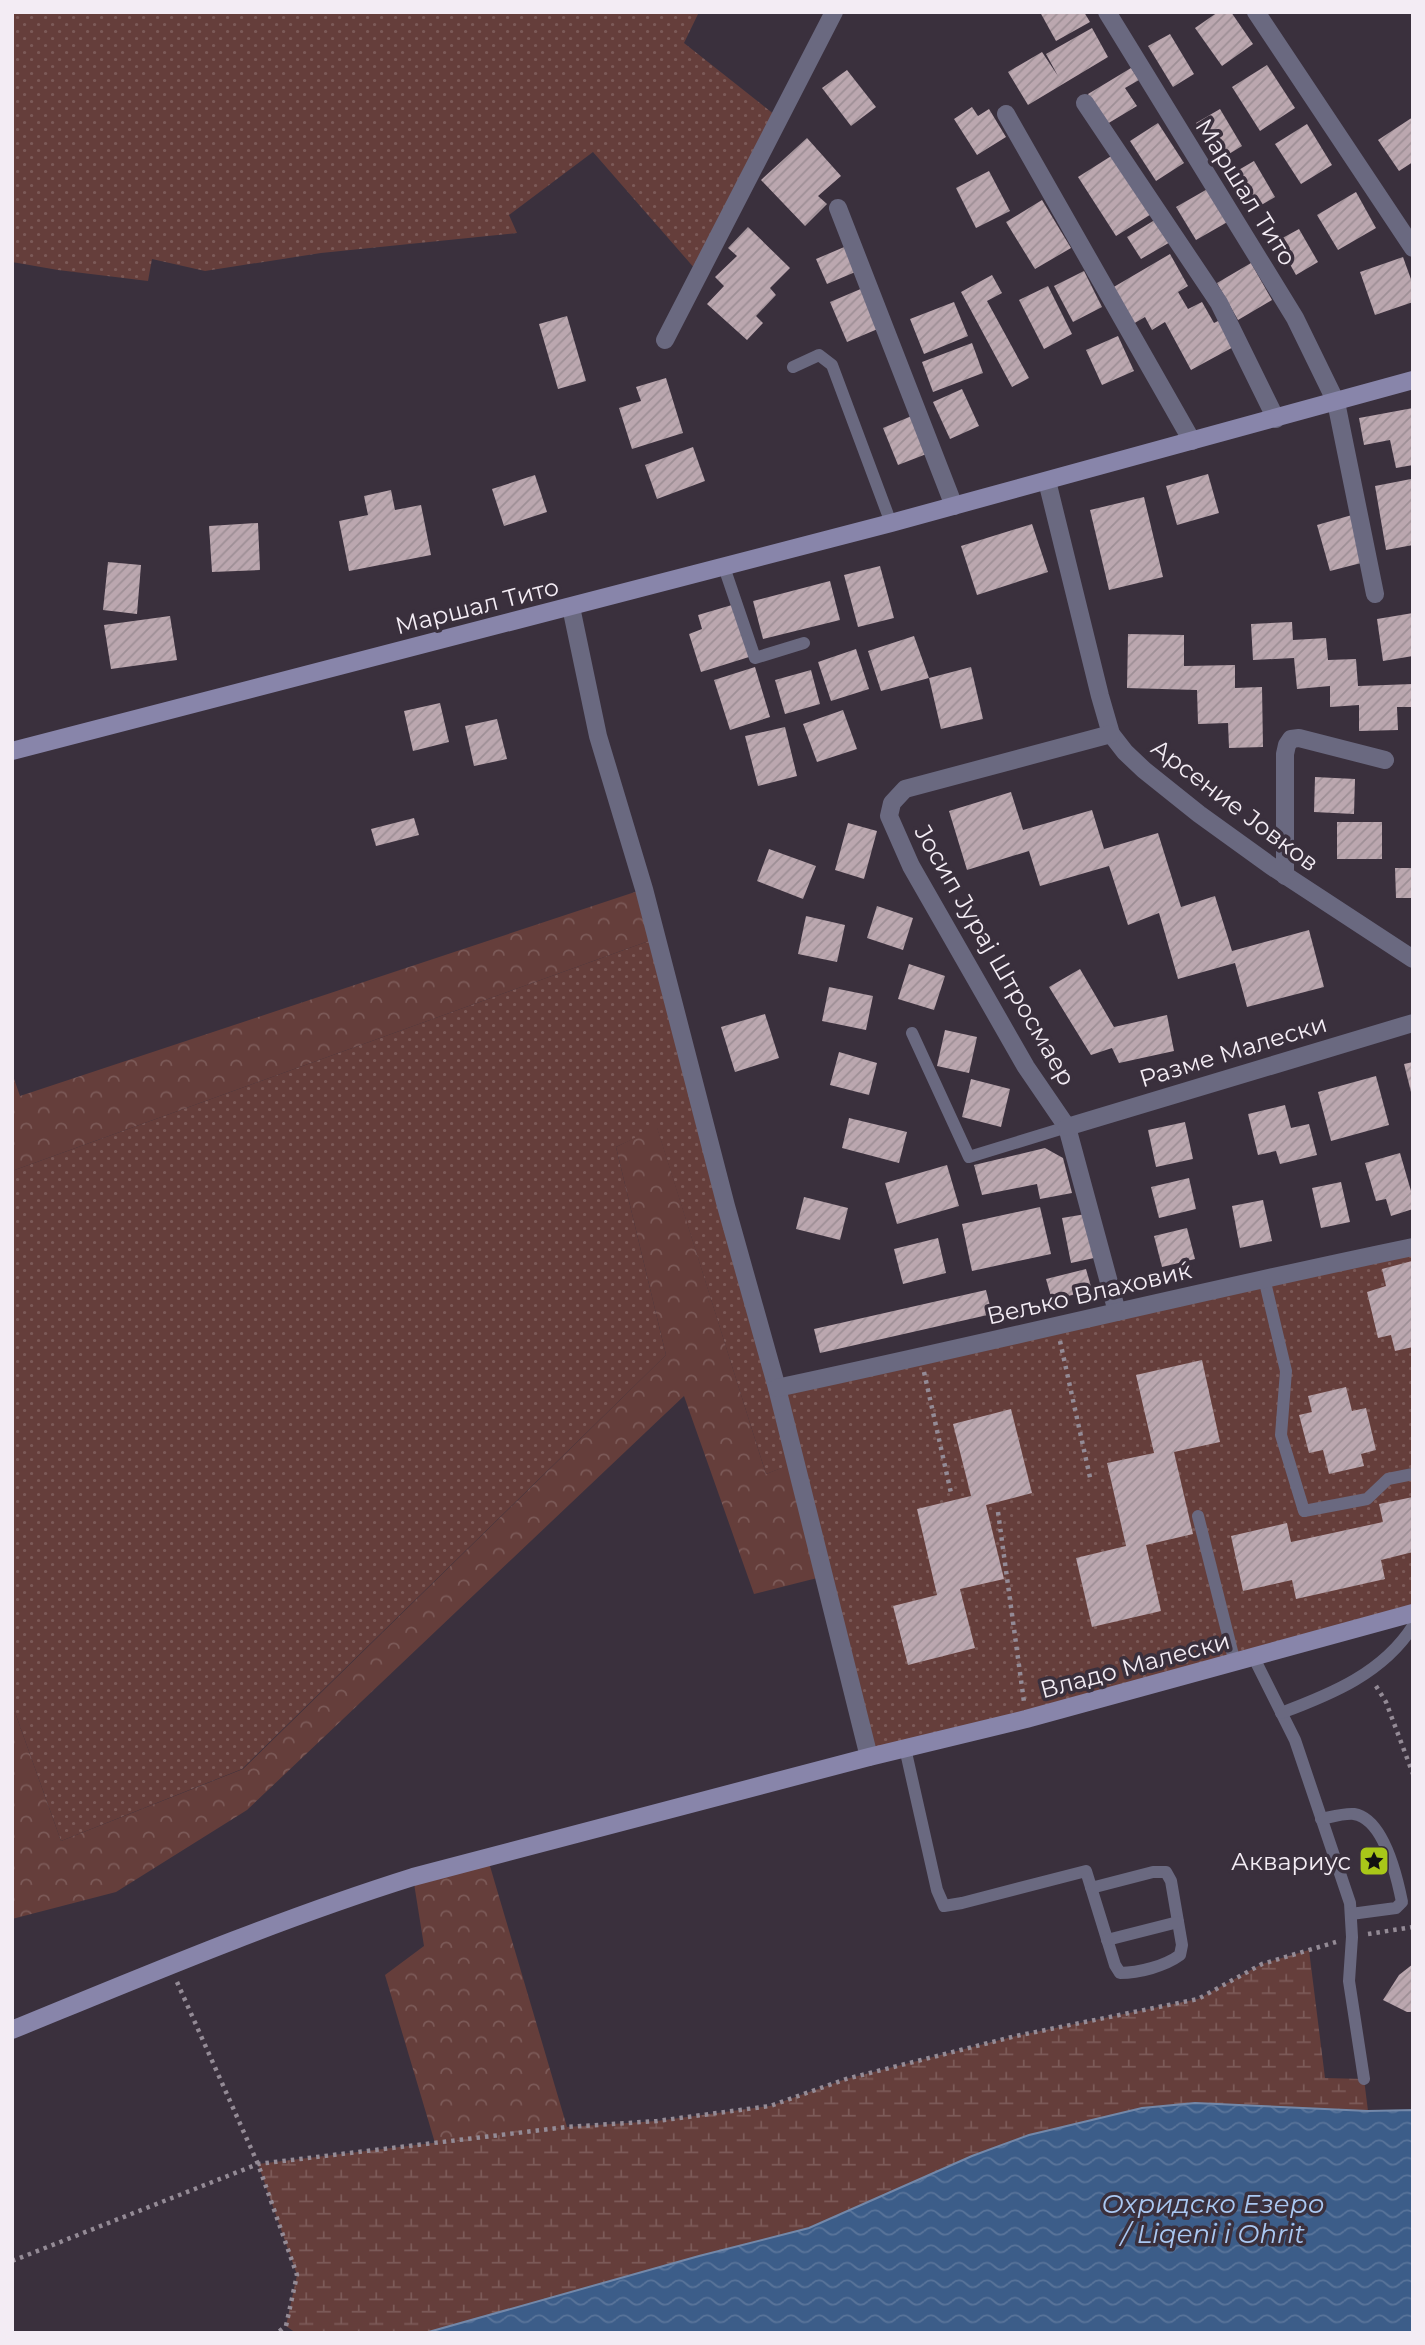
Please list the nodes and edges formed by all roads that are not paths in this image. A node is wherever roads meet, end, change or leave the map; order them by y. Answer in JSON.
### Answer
{"nodes":[{"id":1,"x":834,"y":12,"type":"edge"},
{"id":2,"x":1107,"y":12,"type":"edge"},
{"id":3,"x":1256,"y":12,"type":"edge"},
{"id":4,"x":1084,"y":103,"type":"dead end"},
{"id":5,"x":1006,"y":114,"type":"dead end"},
{"id":6,"x":838,"y":208,"type":"dead end"},
{"id":7,"x":1413,"y":248,"type":"edge"},
{"id":8,"x":666,"y":340,"type":"dead end"},
{"id":9,"x":793,"y":367,"type":"dead end"},
{"id":10,"x":1413,"y":380,"type":"edge"},
{"id":11,"x":1336,"y":402,"type":"junction"},
{"id":12,"x":1276,"y":419,"type":"junction"},
{"id":13,"x":1192,"y":441,"type":"junction"},
{"id":14,"x":1047,"y":481,"type":"junction"},
{"id":15,"x":954,"y":506,"type":"junction"},
{"id":16,"x":891,"y":523,"type":"junction"},
{"id":17,"x":724,"y":567,"type":"junction"},
{"id":18,"x":1375,"y":594,"type":"dead end"},
{"id":19,"x":571,"y":607,"type":"junction"},
{"id":20,"x":804,"y":643,"type":"dead end"},
{"id":21,"x":1111,"y":734,"type":"junction"},
{"id":22,"x":12,"y":751,"type":"edge"},
{"id":23,"x":1385,"y":760,"type":"dead end"},
{"id":24,"x":1285,"y":876,"type":"junction"},
{"id":25,"x":1413,"y":959,"type":"edge"},
{"id":26,"x":1413,"y":1023,"type":"edge"},
{"id":27,"x":912,"y":1033,"type":"dead end"},
{"id":28,"x":1067,"y":1127,"type":"junction"},
{"id":29,"x":1413,"y":1247,"type":"edge"},
{"id":30,"x":1264,"y":1278,"type":"junction"},
{"id":31,"x":1117,"y":1312,"type":"junction"},
{"id":32,"x":777,"y":1388,"type":"junction"},
{"id":33,"x":1413,"y":1474,"type":"edge"},
{"id":34,"x":1198,"y":1516,"type":"dead end"},
{"id":35,"x":1413,"y":1613,"type":"edge"},
{"id":36,"x":1413,"y":1626,"type":"edge"},
{"id":37,"x":1254,"y":1658,"type":"junction"},
{"id":38,"x":1236,"y":1663,"type":"junction"},
{"id":39,"x":1281,"y":1713,"type":"junction"},
{"id":40,"x":905,"y":1748,"type":"junction"},
{"id":41,"x":869,"y":1757,"type":"junction"},
{"id":42,"x":1321,"y":1819,"type":"junction"},
{"id":43,"x":1091,"y":1888,"type":"junction"},
{"id":44,"x":1350,"y":1914,"type":"junction"},
{"id":45,"x":1178,"y":1923,"type":"junction"},
{"id":46,"x":1107,"y":1940,"type":"junction"},
{"id":47,"x":12,"y":2030,"type":"edge"},
{"id":48,"x":1364,"y":2079,"type":"dead end"}],
"edges":[{"from":1,"to":8,"type":"street"},
{"from":2,"to":11,"type":"street","name":"Маршал Тито"},
{"from":3,"to":7,"type":"street"},
{"from":4,"to":12,"type":"street"},
{"from":5,"to":13,"type":"street"},
{"from":6,"to":15,"type":"street"},
{"from":9,"to":16,"type":"lane"},
{"from":10,"to":11,"type":"main road","name":"Маршал Тито"},
{"from":11,"to":12,"type":"main road","name":"Маршал Тито"},
{"from":11,"to":18,"type":"street","name":"Маршал Тито"},
{"from":12,"to":13,"type":"main road","name":"Маршал Тито"},
{"from":13,"to":14,"type":"main road","name":"Маршал Тито"},
{"from":14,"to":15,"type":"main road","name":"Маршал Тито"},
{"from":14,"to":21,"type":"street","name":"Арсение Јовков"},
{"from":15,"to":16,"type":"main road","name":"Маршал Тито"},
{"from":16,"to":17,"type":"main road","name":"Маршал Тито"},
{"from":17,"to":19,"type":"main road","name":"Маршал Тито"},
{"from":17,"to":20,"type":"lane"},
{"from":19,"to":22,"type":"main road","name":"Маршал Тито"},
{"from":19,"to":32,"type":"street"},
{"from":21,"to":24,"type":"street","name":"Арсение Јовков"},
{"from":21,"to":28,"type":"street","name":"Јосип Јурај Штросмаер"},
{"from":23,"to":24,"type":"street"},
{"from":24,"to":25,"type":"street","name":"Арсение Јовков"},
{"from":26,"to":28,"type":"street","name":"Разме Малески"},
{"from":27,"to":28,"type":"lane"},
{"from":28,"to":31,"type":"street","name":"Јосип Јурај Штросмаер"},
{"from":29,"to":30,"type":"street","name":"Вељко Влаховиќ"},
{"from":30,"to":31,"type":"street","name":"Вељко Влаховиќ"},
{"from":30,"to":33,"type":"lane"},
{"from":31,"to":32,"type":"street","name":"Вељко Влаховиќ"},
{"from":32,"to":41,"type":"street"},
{"from":34,"to":38,"type":"lane"},
{"from":35,"to":37,"type":"main road","name":"Владо Малески"},
{"from":36,"to":39,"type":"lane"},
{"from":37,"to":38,"type":"main road","name":"Владо Малески"},
{"from":37,"to":39,"type":"lane"},
{"from":38,"to":40,"type":"main road","name":"Владо Малески"},
{"from":39,"to":42,"type":"lane"},
{"from":40,"to":41,"type":"main road","name":"Владо Малески"},
{"from":40,"to":43,"type":"lane"},
{"from":41,"to":47,"type":"main road","name":"Владо Малески"},
{"from":42,"to":44,"type":"lane"},
{"from":42,"to":44,"type":"lane"},
{"from":43,"to":45,"type":"lane"},
{"from":43,"to":46,"type":"lane"},
{"from":44,"to":48,"type":"lane"},
{"from":45,"to":46,"type":"lane"},
{"from":45,"to":46,"type":"lane"}]}
